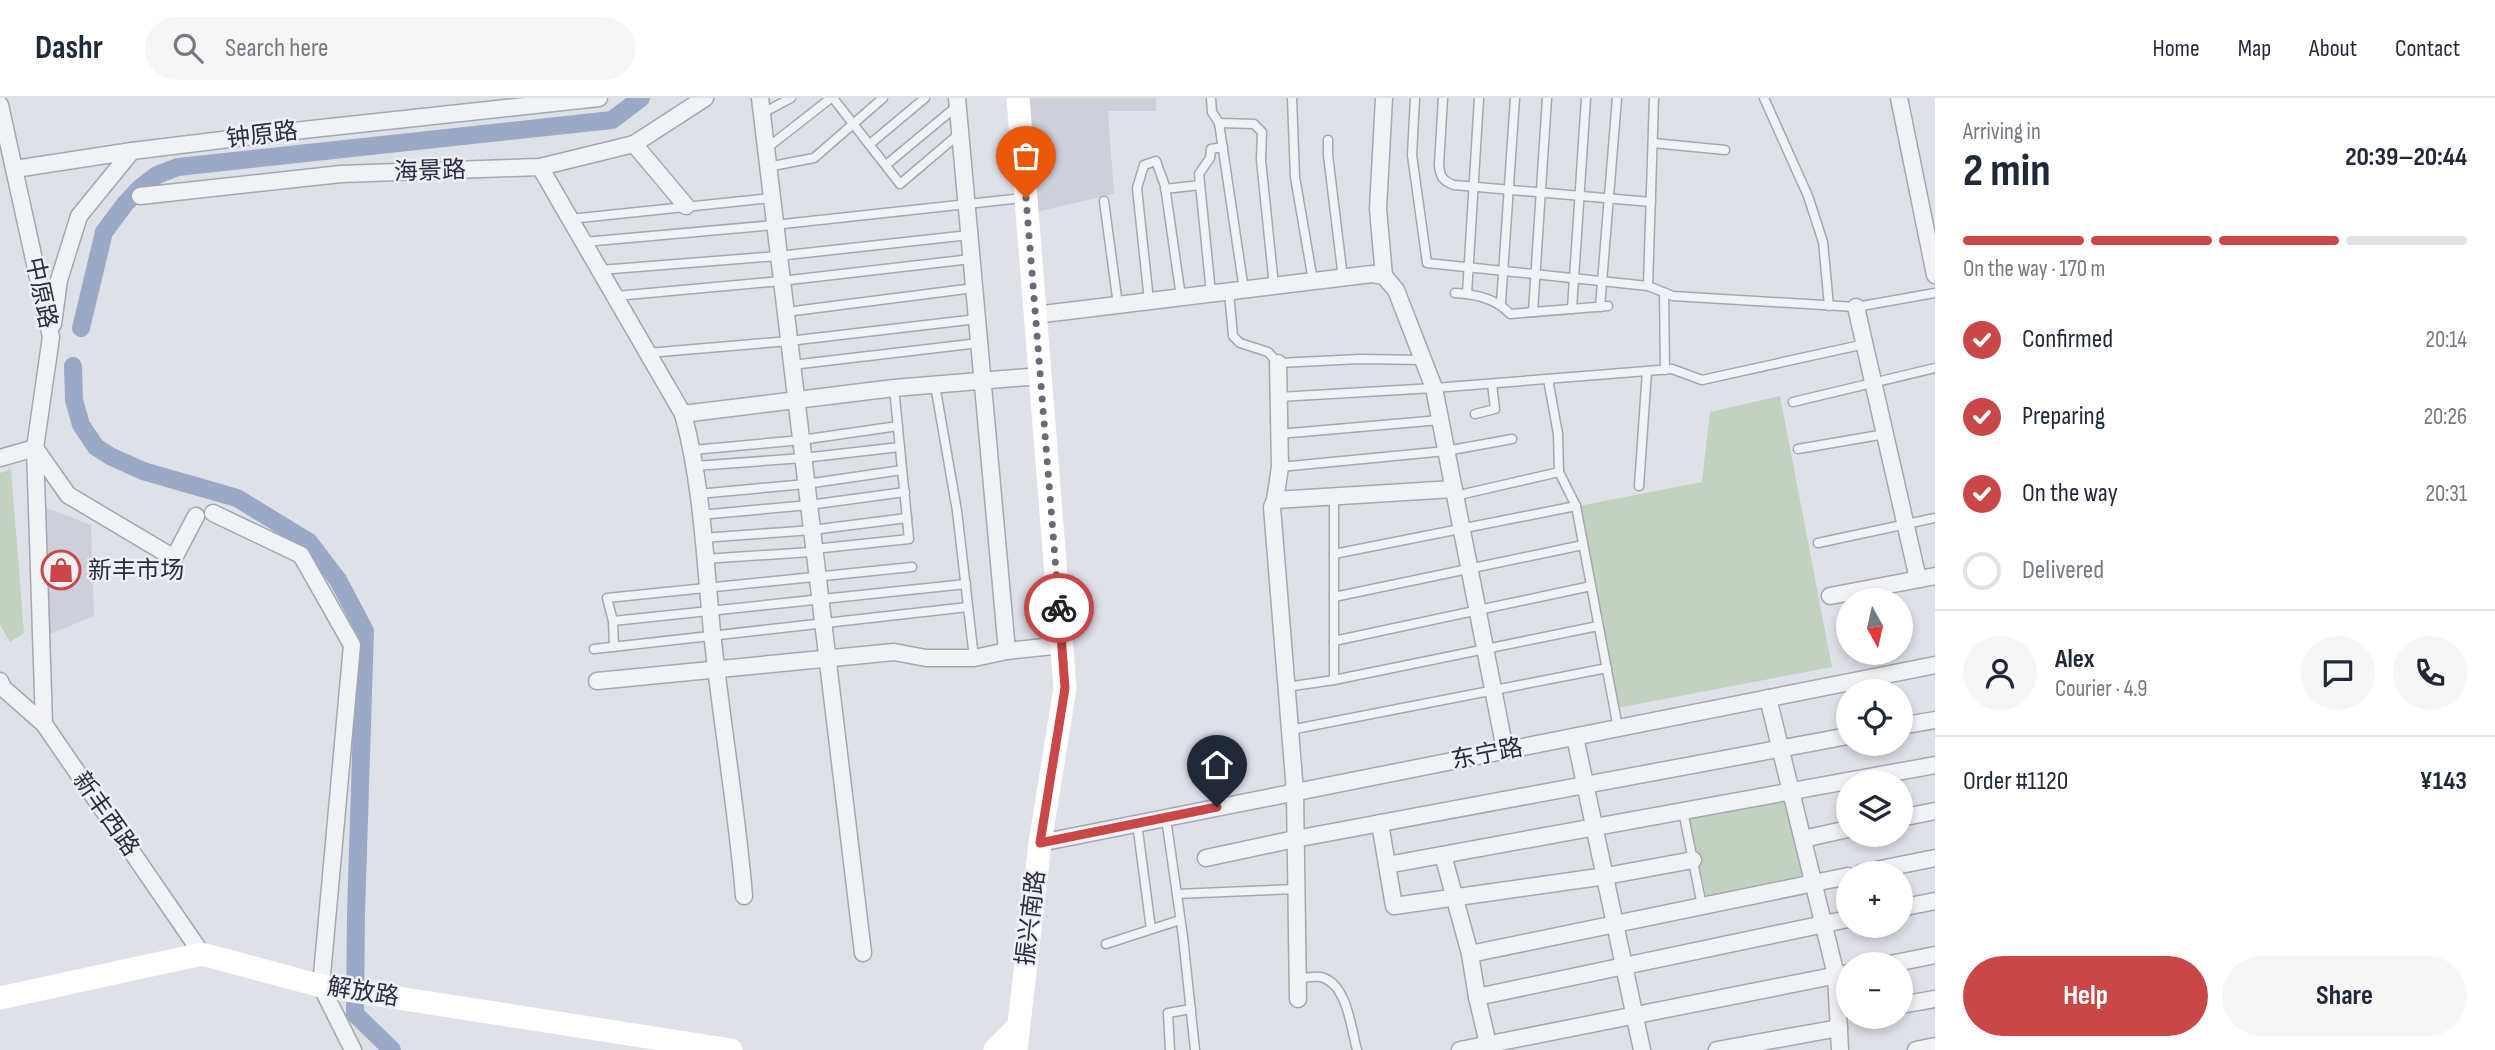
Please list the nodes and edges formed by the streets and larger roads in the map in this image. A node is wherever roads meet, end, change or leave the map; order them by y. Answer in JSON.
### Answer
{"nodes":[{"id":1,"x":599,"y":98,"type":"edge"},
{"id":2,"x":1018,"y":98,"type":"edge"},
{"id":3,"x":1384,"y":98,"type":"edge"},
{"id":4,"x":1899,"y":98,"type":"edge"},
{"id":5,"x":694,"y":101,"type":"edge"},
{"id":6,"x":957,"y":102,"type":"edge"},
{"id":7,"x":0,"y":105,"type":"edge"},
{"id":8,"x":761,"y":106,"type":"edge"},
{"id":9,"x":634,"y":144,"type":"junction"},
{"id":10,"x":132,"y":151,"type":"junction"},
{"id":11,"x":540,"y":167,"type":"junction"},
{"id":12,"x":15,"y":169,"type":"junction"},
{"id":13,"x":140,"y":196,"type":"dead end"},
{"id":14,"x":686,"y":206,"type":"road end"},
{"id":15,"x":1935,"y":275,"type":"edge"},
{"id":16,"x":1384,"y":276,"type":"junction"},
{"id":17,"x":1856,"y":307,"type":"road end"},
{"id":18,"x":1035,"y":315,"type":"junction"},
{"id":19,"x":51,"y":337,"type":"junction"},
{"id":20,"x":1278,"y":363,"type":"road end"},
{"id":21,"x":1040,"y":376,"type":"junction"},
{"id":22,"x":982,"y":380,"type":"junction"},
{"id":23,"x":796,"y":399,"type":"junction"},
{"id":24,"x":683,"y":414,"type":"junction"},
{"id":25,"x":35,"y":448,"type":"junction"},
{"id":26,"x":0,"y":458,"type":"edge"},
{"id":27,"x":1455,"y":493,"type":"junction"},
{"id":28,"x":1275,"y":499,"type":"junction"},
{"id":29,"x":213,"y":513,"type":"dead end"},
{"id":30,"x":196,"y":516,"type":"dead end"},
{"id":31,"x":1935,"y":576,"type":"edge"},
{"id":32,"x":1918,"y":579,"type":"junction"},
{"id":33,"x":1830,"y":596,"type":"dead end"},
{"id":34,"x":1062,"y":645,"type":"junction"},
{"id":35,"x":1007,"y":651,"type":"junction"},
{"id":36,"x":827,"y":658,"type":"junction"},
{"id":37,"x":1935,"y":665,"type":"edge"},
{"id":38,"x":716,"y":668,"type":"junction"},
{"id":39,"x":0,"y":681,"type":"edge"},
{"id":40,"x":597,"y":681,"type":"dead end"},
{"id":41,"x":1768,"y":698,"type":"junction"},
{"id":42,"x":1935,"y":720,"type":"edge"},
{"id":43,"x":44,"y":724,"type":"junction"},
{"id":44,"x":1913,"y":724,"type":"edge"},
{"id":45,"x":1575,"y":737,"type":"junction"},
{"id":46,"x":1836,"y":738,"type":"edge"},
{"id":47,"x":1780,"y":749,"type":"junction"},
{"id":48,"x":1505,"y":750,"type":"junction"},
{"id":49,"x":1935,"y":765,"type":"edge"},
{"id":50,"x":1586,"y":785,"type":"junction"},
{"id":51,"x":1791,"y":791,"type":"junction"},
{"id":52,"x":1295,"y":792,"type":"junction"},
{"id":53,"x":1935,"y":811,"type":"edge"},
{"id":54,"x":1913,"y":815,"type":"edge"},
{"id":55,"x":1380,"y":823,"type":"junction"},
{"id":56,"x":1595,"y":827,"type":"junction"},
{"id":57,"x":1836,"y":832,"type":"edge"},
{"id":58,"x":1295,"y":839,"type":"junction"},
{"id":59,"x":1803,"y":839,"type":"junction"},
{"id":60,"x":1040,"y":843,"type":"junction"},
{"id":61,"x":1443,"y":855,"type":"junction"},
{"id":62,"x":1206,"y":858,"type":"dead end"},
{"id":63,"x":1935,"y":858,"type":"edge"},
{"id":64,"x":1693,"y":860,"type":"road end"},
{"id":65,"x":1913,"y":862,"type":"edge"},
{"id":66,"x":1387,"y":865,"type":"junction"},
{"id":67,"x":1606,"y":876,"type":"junction"},
{"id":68,"x":1836,"y":878,"type":"edge"},
{"id":69,"x":1814,"y":883,"type":"junction"},
{"id":70,"x":744,"y":896,"type":"dead end"},
{"id":71,"x":1454,"y":896,"type":"junction"},
{"id":72,"x":1935,"y":901,"type":"edge"},
{"id":73,"x":1913,"y":905,"type":"edge"},
{"id":74,"x":1836,"y":922,"type":"edge"},
{"id":75,"x":1616,"y":923,"type":"junction"},
{"id":76,"x":1824,"y":924,"type":"junction"},
{"id":77,"x":863,"y":953,"type":"dead end"},
{"id":78,"x":202,"y":954,"type":"junction"},
{"id":79,"x":1470,"y":954,"type":"junction"},
{"id":80,"x":1935,"y":955,"type":"edge"},
{"id":81,"x":1836,"y":957,"type":"edge"},
{"id":82,"x":1913,"y":959,"type":"edge"},
{"id":83,"x":1626,"y":966,"type":"junction"},
{"id":84,"x":1836,"y":975,"type":"edge"},
{"id":85,"x":321,"y":986,"type":"junction"},
{"id":86,"x":1476,"y":997,"type":"junction"},
{"id":87,"x":0,"y":998,"type":"edge"},
{"id":88,"x":1298,"y":999,"type":"dead end"},
{"id":89,"x":1935,"y":999,"type":"edge"},
{"id":90,"x":1913,"y":1003,"type":"edge"},
{"id":91,"x":1636,"y":1014,"type":"junction"},
{"id":92,"x":1836,"y":1021,"type":"edge"},
{"id":93,"x":1018,"y":1027,"type":"junction"},
{"id":94,"x":1841,"y":1029,"type":"edge"},
{"id":95,"x":1488,"y":1044,"type":"junction"},
{"id":96,"x":1935,"y":1046,"type":"edge"},
{"id":97,"x":353,"y":1050,"type":"edge"},
{"id":98,"x":731,"y":1050,"type":"edge"},
{"id":99,"x":996,"y":1050,"type":"edge"},
{"id":100,"x":1014,"y":1050,"type":"edge"},
{"id":101,"x":1028,"y":1050,"type":"edge"},
{"id":102,"x":1460,"y":1050,"type":"edge"},
{"id":103,"x":1642,"y":1050,"type":"edge"},
{"id":104,"x":1717,"y":1050,"type":"edge"},
{"id":105,"x":1840,"y":1050,"type":"edge"},
{"id":106,"x":1916,"y":1050,"type":"edge"}],
"edges":[{"from":1,"to":10,"type":"street","name":"钟原路"},
{"from":2,"to":18,"type":"street","name":"振兴南路"},
{"from":3,"to":16,"type":"street"},
{"from":4,"to":15,"type":"street"},
{"from":5,"to":9,"type":"street","name":"海景路"},
{"from":6,"to":22,"type":"street"},
{"from":7,"to":12,"type":"street","name":"中原路"},
{"from":8,"to":23,"type":"street"},
{"from":9,"to":11,"type":"street","name":"海景路"},
{"from":9,"to":14,"type":"street"},
{"from":10,"to":12,"type":"street","name":"钟原路"},
{"from":10,"to":19,"type":"street"},
{"from":11,"to":13,"type":"street","name":"海景路"},
{"from":11,"to":24,"type":"street"},
{"from":12,"to":19,"type":"street","name":"中原路"},
{"from":16,"to":18,"type":"street"},
{"from":16,"to":27,"type":"street"},
{"from":17,"to":32,"type":"street"},
{"from":18,"to":21,"type":"street","name":"振兴南路"},
{"from":19,"to":25,"type":"street","name":"中原路"},
{"from":20,"to":28,"type":"street"},
{"from":21,"to":22,"type":"street"},
{"from":21,"to":34,"type":"street","name":"振兴南路"},
{"from":22,"to":23,"type":"street"},
{"from":22,"to":35,"type":"street"},
{"from":23,"to":24,"type":"street"},
{"from":23,"to":36,"type":"street"},
{"from":24,"to":38,"type":"street"},
{"from":25,"to":26,"type":"street"},
{"from":25,"to":30,"type":"street"},
{"from":25,"to":43,"type":"street","name":"中原路"},
{"from":27,"to":28,"type":"street"},
{"from":27,"to":48,"type":"street"},
{"from":28,"to":52,"type":"street"},
{"from":29,"to":85,"type":"street"},
{"from":31,"to":32,"type":"street"},
{"from":32,"to":33,"type":"street"},
{"from":34,"to":35,"type":"street"},
{"from":34,"to":60,"type":"street","name":"振兴南路"},
{"from":35,"to":36,"type":"street"},
{"from":36,"to":38,"type":"street"},
{"from":36,"to":77,"type":"street"},
{"from":37,"to":41,"type":"street","name":"东宁路"},
{"from":38,"to":40,"type":"street"},
{"from":38,"to":70,"type":"street"},
{"from":39,"to":43,"type":"street","name":"新丰西路"},
{"from":41,"to":45,"type":"street","name":"东宁路"},
{"from":41,"to":47,"type":"street"},
{"from":42,"to":44,"type":"street"},
{"from":43,"to":78,"type":"street","name":"新丰西路"},
{"from":45,"to":48,"type":"street","name":"东宁路"},
{"from":45,"to":50,"type":"street"},
{"from":46,"to":47,"type":"street"},
{"from":47,"to":50,"type":"street"},
{"from":47,"to":51,"type":"street"},
{"from":48,"to":52,"type":"street","name":"东宁路"},
{"from":49,"to":51,"type":"street"},
{"from":50,"to":55,"type":"street"},
{"from":50,"to":56,"type":"street"},
{"from":51,"to":56,"type":"street"},
{"from":51,"to":59,"type":"street"},
{"from":52,"to":58,"type":"street"},
{"from":52,"to":60,"type":"street","name":"东宁路"},
{"from":53,"to":54,"type":"street"},
{"from":55,"to":58,"type":"street"},
{"from":55,"to":66,"type":"street"},
{"from":56,"to":61,"type":"street"},
{"from":56,"to":67,"type":"street"},
{"from":57,"to":59,"type":"street"},
{"from":58,"to":62,"type":"street"},
{"from":58,"to":88,"type":"street"},
{"from":59,"to":69,"type":"street"},
{"from":60,"to":93,"type":"street","name":"振兴南路"},
{"from":61,"to":66,"type":"street"},
{"from":61,"to":71,"type":"street"},
{"from":63,"to":65,"type":"street"},
{"from":64,"to":67,"type":"street"},
{"from":66,"to":71,"type":"street"},
{"from":67,"to":71,"type":"street"},
{"from":67,"to":75,"type":"street"},
{"from":68,"to":69,"type":"street"},
{"from":69,"to":75,"type":"street"},
{"from":69,"to":76,"type":"street"},
{"from":71,"to":79,"type":"street"},
{"from":72,"to":73,"type":"street"},
{"from":74,"to":76,"type":"street"},
{"from":75,"to":79,"type":"street"},
{"from":75,"to":83,"type":"street"},
{"from":76,"to":81,"type":"street"},
{"from":76,"to":83,"type":"street"},
{"from":78,"to":85,"type":"street","name":"解放路"},
{"from":78,"to":87,"type":"street","name":"解放路"},
{"from":79,"to":86,"type":"street"},
{"from":80,"to":82,"type":"street"},
{"from":83,"to":86,"type":"street"},
{"from":83,"to":91,"type":"street"},
{"from":84,"to":91,"type":"street"},
{"from":85,"to":97,"type":"street"},
{"from":85,"to":98,"type":"street","name":"解放路"},
{"from":86,"to":95,"type":"street"},
{"from":89,"to":90,"type":"street"},
{"from":91,"to":95,"type":"street"},
{"from":91,"to":103,"type":"street"},
{"from":92,"to":104,"type":"street"},
{"from":93,"to":99,"type":"street"},
{"from":93,"to":100,"type":"street","name":"振兴南路"},
{"from":93,"to":101,"type":"street"},
{"from":94,"to":105,"type":"street"},
{"from":95,"to":102,"type":"street"},
{"from":96,"to":106,"type":"street"}]}
